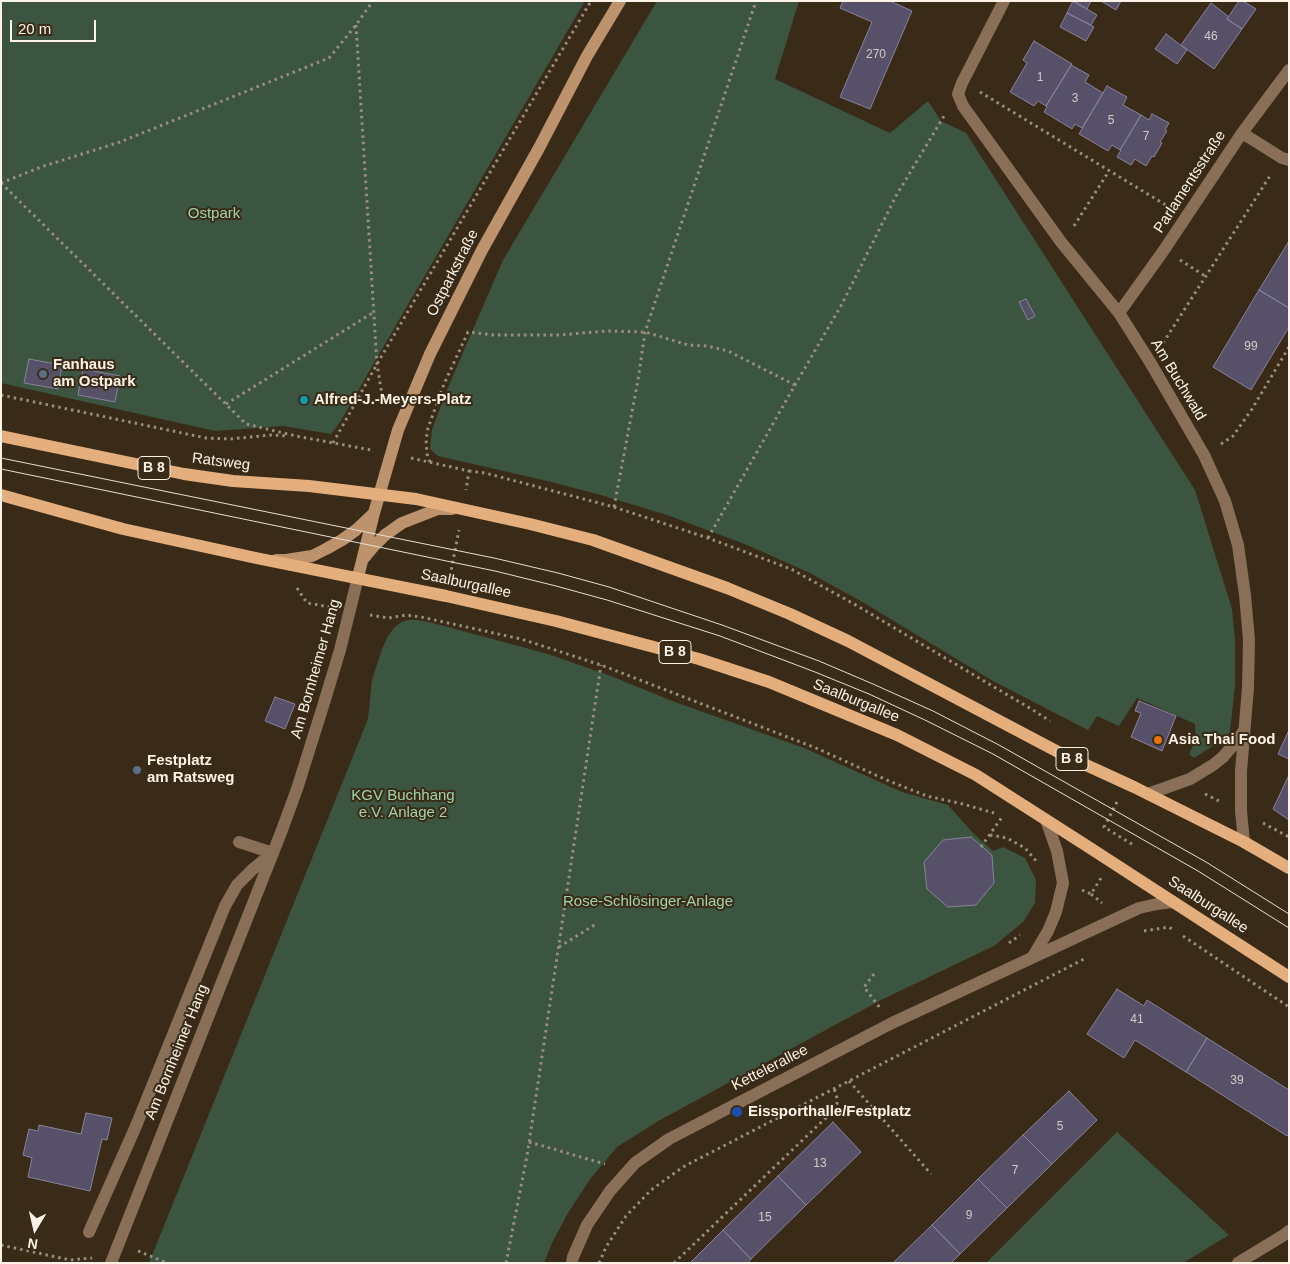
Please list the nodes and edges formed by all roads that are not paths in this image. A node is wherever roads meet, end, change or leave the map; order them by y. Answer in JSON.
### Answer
{"nodes":[{"id":1,"x":620,"y":1,"type":"edge"},
{"id":2,"x":1004,"y":1,"type":"edge"},
{"id":3,"x":1289,"y":70,"type":"edge"},
{"id":4,"x":1242,"y":133,"type":"junction"},
{"id":5,"x":1285,"y":159,"type":"edge"},
{"id":6,"x":1119,"y":314,"type":"junction"},
{"id":7,"x":1,"y":436,"type":"edge"},
{"id":8,"x":379,"y":494,"type":"junction"},
{"id":9,"x":1,"y":495,"type":"edge"},
{"id":10,"x":374,"y":512,"type":"junction"},
{"id":11,"x":461,"y":514,"type":"junction"},
{"id":12,"x":256,"y":558,"type":"junction"},
{"id":13,"x":362,"y":561,"type":"junction"},
{"id":14,"x":358,"y":577,"type":"junction"},
{"id":15,"x":1244,"y":730,"type":"junction"},
{"id":16,"x":1148,"y":794,"type":"junction"},
{"id":17,"x":1046,"y":820,"type":"junction"},
{"id":18,"x":239,"y":842,"type":"dead end"},
{"id":19,"x":1244,"y":842,"type":"junction"},
{"id":20,"x":273,"y":853,"type":"junction"},
{"id":21,"x":1289,"y":868,"type":"edge"},
{"id":22,"x":1173,"y":902,"type":"junction"},
{"id":23,"x":1032,"y":958,"type":"junction"},
{"id":24,"x":1289,"y":977,"type":"edge"},
{"id":25,"x":1289,"y":1231,"type":"edge"},
{"id":26,"x":88,"y":1232,"type":"dead end"},
{"id":27,"x":111,"y":1263,"type":"edge"},
{"id":28,"x":572,"y":1263,"type":"edge"},
{"id":29,"x":1238,"y":1263,"type":"edge"}],
"edges":[{"from":1,"to":8,"type":"street","name":"Ostparkstraße"},
{"from":2,"to":6,"type":"street","name":"Am Buchwald"},
{"from":3,"to":4,"type":"street","name":"Parlamentsstraße"},
{"from":4,"to":5,"type":"street"},
{"from":4,"to":6,"type":"street","name":"Parlamentsstraße"},
{"from":6,"to":15,"type":"street","name":"Am Buchwald"},
{"from":7,"to":8,"type":"main road","name":"Ratsweg","number":"B 8"},
{"from":8,"to":10,"type":"street","name":"Ostparkstraße"},
{"from":8,"to":11,"type":"main road","number":"B 8"},
{"from":9,"to":12,"type":"main road","number":"B 8"},
{"from":10,"to":12,"type":"street","number":"B 8"},
{"from":10,"to":13,"type":"street","name":"Ostparkstraße"},
{"from":11,"to":13,"type":"street","number":"B 8"},
{"from":11,"to":16,"type":"main road","number":"B 8"},
{"from":12,"to":14,"type":"main road","number":"B 8"},
{"from":13,"to":14,"type":"street","name":"Ostparkstraße"},
{"from":14,"to":17,"type":"main road","name":"Saalburgallee","number":"B 8"},
{"from":14,"to":20,"type":"street","name":"Am Bornheimer Hang"},
{"from":15,"to":16,"type":"street"},
{"from":15,"to":19,"type":"street","name":"Am Buchwald"},
{"from":16,"to":19,"type":"main road","number":"B 8"},
{"from":17,"to":22,"type":"main road","name":"Saalburgallee","number":"B 8"},
{"from":17,"to":23,"type":"street"},
{"from":18,"to":20,"type":"street"},
{"from":19,"to":21,"type":"main road","number":"B 8"},
{"from":20,"to":26,"type":"street","name":"Am Bornheimer Hang"},
{"from":20,"to":27,"type":"street","name":"Am Bornheimer Hang"},
{"from":22,"to":23,"type":"street","name":"Kettelerallee"},
{"from":22,"to":24,"type":"main road","name":"Saalburgallee","number":"B 8"},
{"from":23,"to":28,"type":"street","name":"Kettelerallee"},
{"from":25,"to":29,"type":"street"}]}
